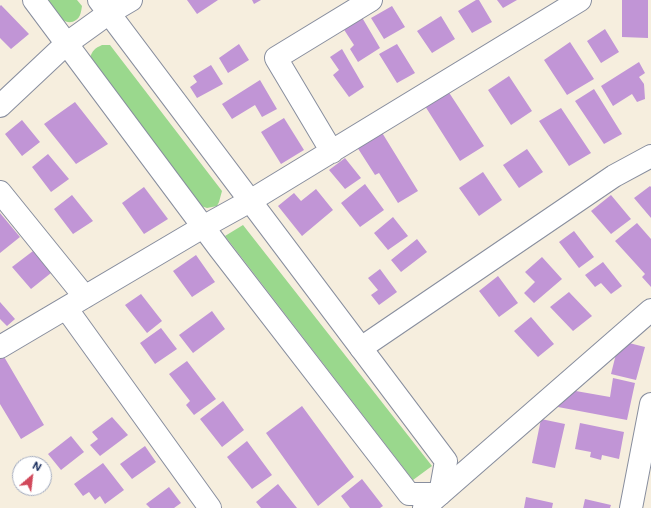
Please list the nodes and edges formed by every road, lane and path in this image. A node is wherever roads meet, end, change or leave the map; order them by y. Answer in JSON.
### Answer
{"nodes":[{"id":1,"x":34,"y":0,"type":"edge"},
{"id":2,"x":131,"y":0,"type":"edge"},
{"id":3,"x":371,"y":0,"type":"edge"},
{"id":4,"x":580,"y":0,"type":"edge"},
{"id":5,"x":104,"y":7,"type":"edge"},
{"id":6,"x":66,"y":44,"type":"junction"},
{"id":7,"x":0,"y":106,"type":"edge"},
{"id":8,"x":332,"y":152,"type":"junction"},
{"id":9,"x":651,"y":156,"type":"edge"},
{"id":10,"x":0,"y":192,"type":"edge"},
{"id":11,"x":250,"y":201,"type":"junction"},
{"id":12,"x":203,"y":227,"type":"junction"},
{"id":13,"x":85,"y":297,"type":"junction"},
{"id":14,"x":66,"y":308,"type":"junction"},
{"id":15,"x":651,"y":310,"type":"edge"},
{"id":16,"x":0,"y":346,"type":"edge"},
{"id":17,"x":361,"y":348,"type":"junction"},
{"id":18,"x":651,"y":404,"type":"edge"},
{"id":19,"x":432,"y":501,"type":"edge"},
{"id":20,"x":210,"y":508,"type":"edge"},
{"id":21,"x":631,"y":508,"type":"edge"}],
"edges":[{"from":1,"to":6,"type":"street"},
{"from":2,"to":5,"type":"street"},
{"from":3,"to":8,"type":"street"},
{"from":4,"to":8,"type":"street"},
{"from":5,"to":6,"type":"street"},
{"from":5,"to":11,"type":"street"},
{"from":6,"to":7,"type":"street"},
{"from":6,"to":12,"type":"street"},
{"from":8,"to":11,"type":"street"},
{"from":9,"to":17,"type":"street"},
{"from":10,"to":13,"type":"street"},
{"from":11,"to":12,"type":"street"},
{"from":11,"to":17,"type":"street"},
{"from":12,"to":13,"type":"street"},
{"from":12,"to":19,"type":"street"},
{"from":13,"to":14,"type":"street"},
{"from":14,"to":16,"type":"street"},
{"from":14,"to":20,"type":"street"},
{"from":15,"to":19,"type":"street"},
{"from":17,"to":19,"type":"street"},
{"from":18,"to":21,"type":"street"}]}
